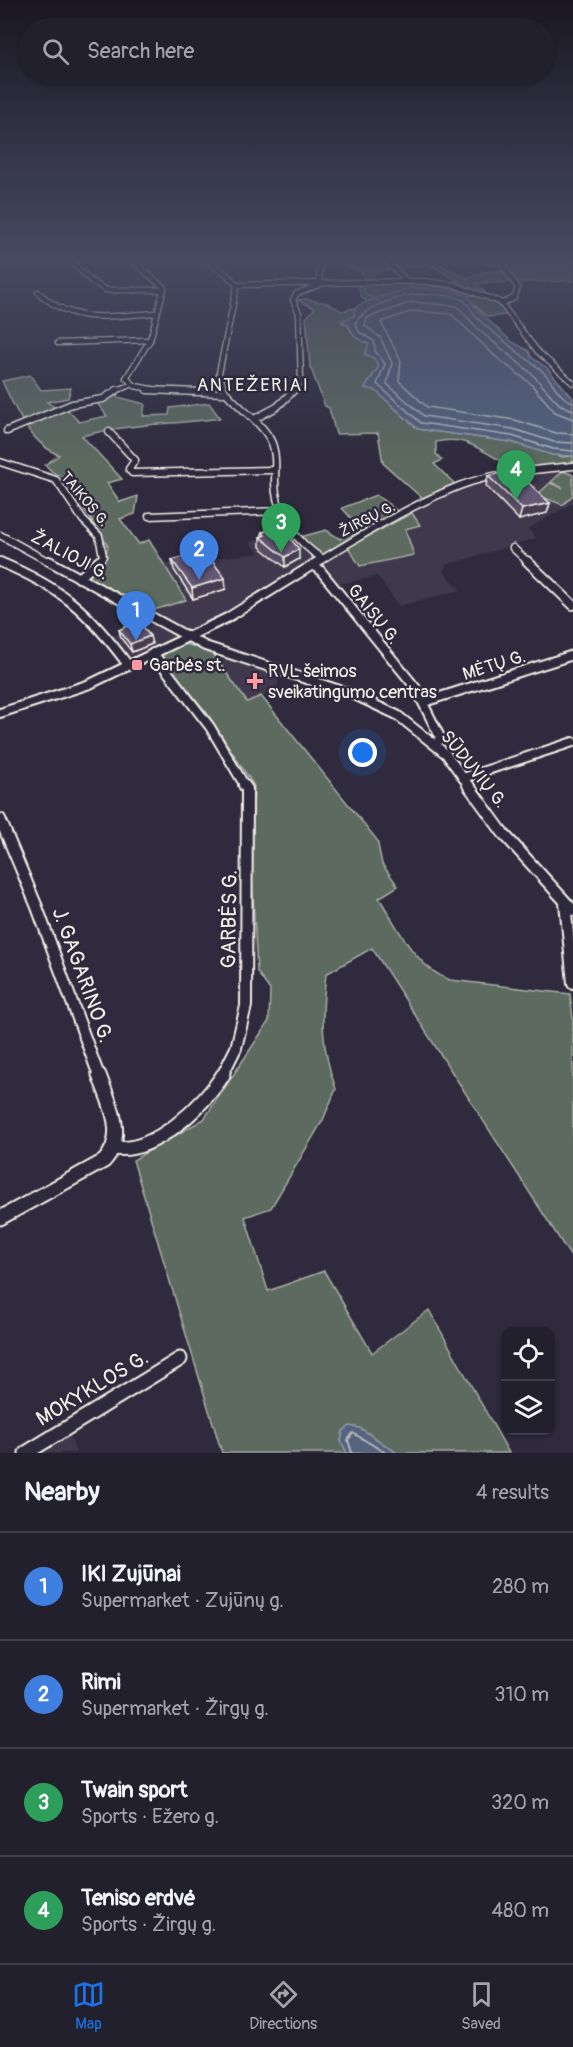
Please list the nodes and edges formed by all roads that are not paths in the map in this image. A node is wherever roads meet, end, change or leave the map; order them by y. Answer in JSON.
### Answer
{"nodes":[{"id":1,"x":153,"y":327,"type":"edge"},
{"id":2,"x":228,"y":327,"type":"edge"},
{"id":3,"x":300,"y":327,"type":"edge"},
{"id":4,"x":518,"y":327,"type":"edge"},
{"id":5,"x":150,"y":340,"type":"junction"},
{"id":6,"x":58,"y":343,"type":"dead end"},
{"id":7,"x":573,"y":382,"type":"edge"},
{"id":8,"x":133,"y":384,"type":"junction"},
{"id":9,"x":225,"y":393,"type":"junction"},
{"id":10,"x":254,"y":419,"type":"junction"},
{"id":11,"x":7,"y":431,"type":"dead end"},
{"id":12,"x":109,"y":432,"type":"dead end"},
{"id":13,"x":0,"y":462,"type":"edge"},
{"id":14,"x":573,"y":466,"type":"edge"},
{"id":15,"x":275,"y":470,"type":"junction"},
{"id":16,"x":281,"y":511,"type":"junction"},
{"id":17,"x":149,"y":516,"type":"dead end"},
{"id":18,"x":0,"y":535,"type":"edge"},
{"id":19,"x":513,"y":548,"type":"dead end"},
{"id":20,"x":322,"y":559,"type":"junction"},
{"id":21,"x":0,"y":562,"type":"edge"},
{"id":22,"x":313,"y":565,"type":"junction"},
{"id":23,"x":80,"y":578,"type":"junction"},
{"id":24,"x":573,"y":605,"type":"edge"},
{"id":25,"x":188,"y":637,"type":"junction"},
{"id":26,"x":153,"y":653,"type":"junction"},
{"id":27,"x":573,"y":655,"type":"edge"},
{"id":28,"x":128,"y":665,"type":"junction"},
{"id":29,"x":423,"y":702,"type":"junction"},
{"id":30,"x":0,"y":712,"type":"edge"},
{"id":31,"x":573,"y":742,"type":"edge"},
{"id":32,"x":437,"y":746,"type":"junction"},
{"id":33,"x":463,"y":778,"type":"junction"},
{"id":34,"x":0,"y":819,"type":"edge"},
{"id":35,"x":569,"y":906,"type":"edge"},
{"id":36,"x":573,"y":983,"type":"edge"},
{"id":37,"x":115,"y":1148,"type":"junction"},
{"id":38,"x":0,"y":1218,"type":"edge"},
{"id":39,"x":180,"y":1359,"type":"dead end"},
{"id":40,"x":26,"y":1453,"type":"edge"}],
"edges":[{"from":1,"to":5,"type":"street"},
{"from":2,"to":9,"type":"street"},
{"from":3,"to":10,"type":"street"},
{"from":4,"to":7,"type":"street"},
{"from":5,"to":6,"type":"street"},
{"from":5,"to":8,"type":"street"},
{"from":8,"to":9,"type":"street"},
{"from":8,"to":11,"type":"street"},
{"from":9,"to":10,"type":"street"},
{"from":10,"to":15,"type":"street"},
{"from":12,"to":15,"type":"street"},
{"from":13,"to":23,"type":"street","name":"TAIKOS G."},
{"from":14,"to":20,"type":"street","name":"ŽIRGŲ G."},
{"from":15,"to":16,"type":"street"},
{"from":16,"to":17,"type":"street"},
{"from":16,"to":20,"type":"street"},
{"from":18,"to":23,"type":"street","name":"ŽALIOJI G."},
{"from":19,"to":24,"type":"street"},
{"from":20,"to":22,"type":"street","name":"ŽIRGŲ G."},
{"from":21,"to":28,"type":"street"},
{"from":22,"to":25,"type":"street","name":"ŽIRGŲ G."},
{"from":22,"to":29,"type":"street","name":"GAISŲ G."},
{"from":23,"to":25,"type":"street","name":"ŽALIOJI G."},
{"from":25,"to":26,"type":"street","name":"ŽIRGŲ G."},
{"from":25,"to":32,"type":"street","name":"SŪDUVIŲ G."},
{"from":26,"to":28,"type":"street","name":"ŽIRGŲ G."},
{"from":26,"to":37,"type":"street","name":"GARBĖS G."},
{"from":27,"to":29,"type":"street","name":"MĖTŲ G."},
{"from":28,"to":30,"type":"street","name":"ŽIRGŲ G."},
{"from":29,"to":32,"type":"street","name":"GAISŲ G."},
{"from":31,"to":33,"type":"street"},
{"from":32,"to":33,"type":"street","name":"SŪDUVIŲ G."},
{"from":33,"to":35,"type":"street","name":"SŪDUVIŲ G."},
{"from":34,"to":37,"type":"street","name":"J. GAGARINO G."},
{"from":35,"to":36,"type":"street"},
{"from":37,"to":38,"type":"street"},
{"from":39,"to":40,"type":"street","name":"MOKYKLOS G."}]}
